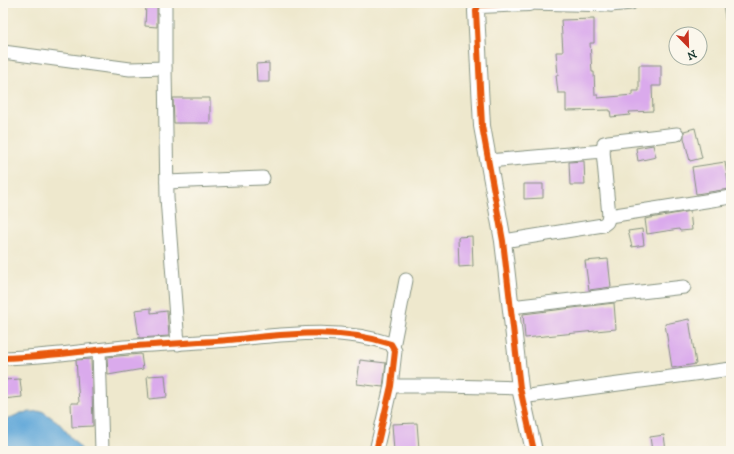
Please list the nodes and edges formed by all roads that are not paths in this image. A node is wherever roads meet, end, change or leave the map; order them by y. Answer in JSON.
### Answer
{"nodes":[{"id":1,"x":165,"y":3,"type":"edge"},
{"id":2,"x":529,"y":3,"type":"edge"},
{"id":3,"x":631,"y":3,"type":"edge"},
{"id":4,"x":727,"y":3,"type":"edge"},
{"id":5,"x":611,"y":4,"type":"edge"},
{"id":6,"x":731,"y":32,"type":"edge"},
{"id":7,"x":3,"y":52,"type":"edge"},
{"id":8,"x":165,"y":68,"type":"junction"},
{"id":9,"x":677,"y":134,"type":"dead end"},
{"id":10,"x":603,"y":150,"type":"junction"},
{"id":11,"x":488,"y":161,"type":"junction"},
{"id":12,"x":262,"y":178,"type":"dead end"},
{"id":13,"x":166,"y":182,"type":"junction"},
{"id":14,"x":731,"y":197,"type":"edge"},
{"id":15,"x":609,"y":216,"type":"junction"},
{"id":16,"x":503,"y":241,"type":"junction"},
{"id":17,"x":406,"y":280,"type":"dead end"},
{"id":18,"x":684,"y":287,"type":"dead end"},
{"id":19,"x":511,"y":307,"type":"junction"},
{"id":20,"x":178,"y":344,"type":"junction"},
{"id":21,"x":393,"y":347,"type":"junction"},
{"id":22,"x":99,"y":350,"type":"junction"},
{"id":23,"x":3,"y":358,"type":"edge"},
{"id":24,"x":731,"y":369,"type":"edge"},
{"id":25,"x":391,"y":386,"type":"junction"},
{"id":26,"x":521,"y":392,"type":"junction"},
{"id":27,"x":102,"y":451,"type":"edge"},
{"id":28,"x":376,"y":451,"type":"edge"},
{"id":29,"x":534,"y":451,"type":"edge"}],
"edges":[{"from":1,"to":8,"type":"street"},
{"from":2,"to":5,"type":"street"},
{"from":2,"to":11,"type":"street"},
{"from":3,"to":5,"type":"street"},
{"from":4,"to":6,"type":"lane"},
{"from":7,"to":8,"type":"street"},
{"from":8,"to":13,"type":"street"},
{"from":9,"to":10,"type":"street"},
{"from":10,"to":11,"type":"street"},
{"from":10,"to":15,"type":"street"},
{"from":11,"to":16,"type":"street"},
{"from":12,"to":13,"type":"street"},
{"from":13,"to":20,"type":"street"},
{"from":14,"to":15,"type":"street"},
{"from":15,"to":16,"type":"street"},
{"from":16,"to":19,"type":"street"},
{"from":17,"to":21,"type":"street"},
{"from":18,"to":19,"type":"street"},
{"from":19,"to":26,"type":"street"},
{"from":20,"to":21,"type":"street"},
{"from":20,"to":22,"type":"street"},
{"from":21,"to":25,"type":"street"},
{"from":22,"to":23,"type":"street"},
{"from":22,"to":27,"type":"street"},
{"from":24,"to":26,"type":"street"},
{"from":25,"to":26,"type":"street"},
{"from":25,"to":28,"type":"street"},
{"from":26,"to":29,"type":"street"}]}
